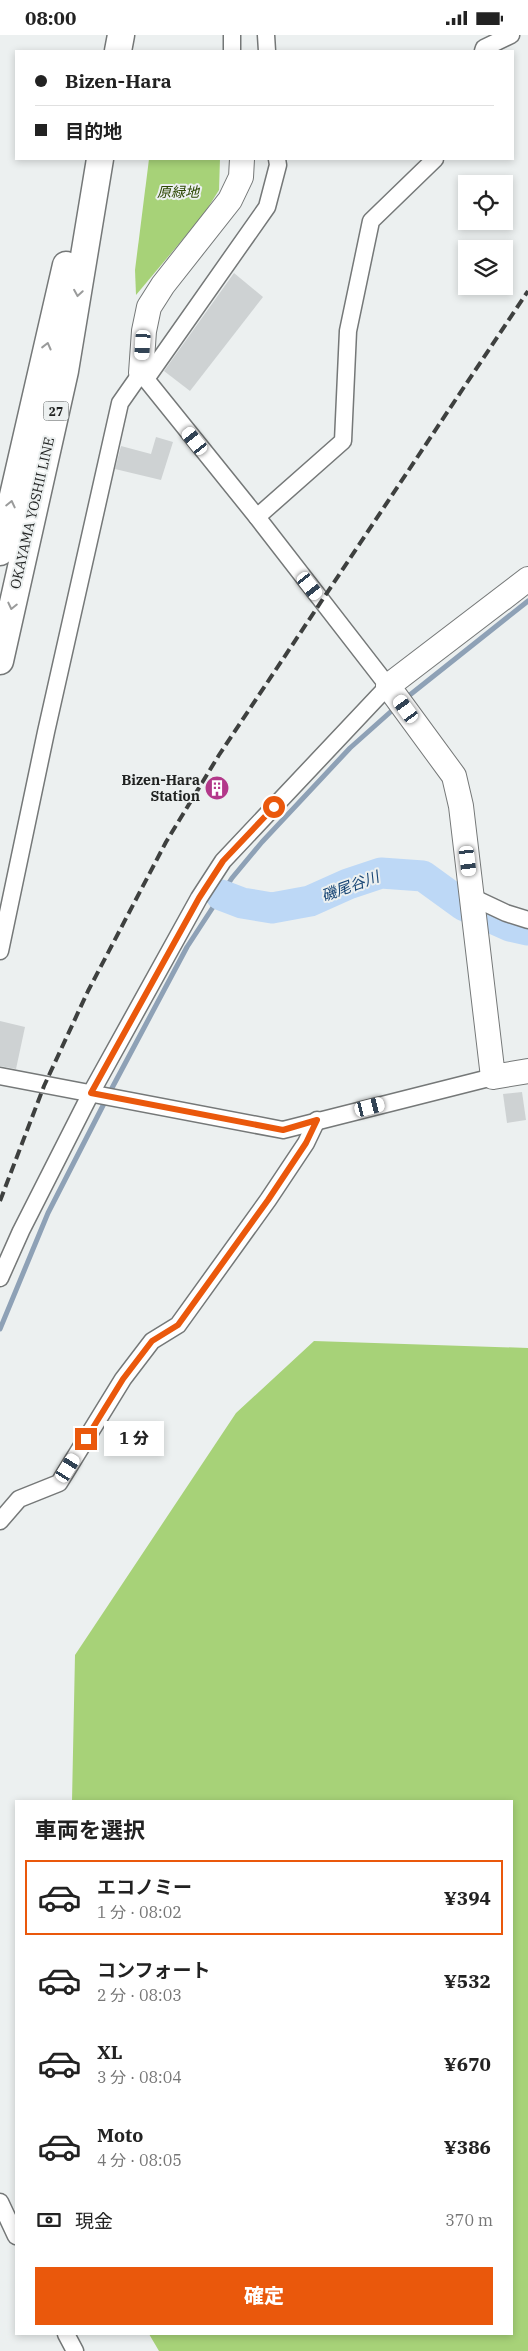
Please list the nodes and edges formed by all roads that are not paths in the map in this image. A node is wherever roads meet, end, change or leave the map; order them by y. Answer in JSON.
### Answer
{"nodes":[{"id":1,"x":121,"y":35,"type":"edge"},
{"id":2,"x":232,"y":35,"type":"edge"},
{"id":3,"x":266,"y":35,"type":"edge"},
{"id":4,"x":511,"y":35,"type":"edge"},
{"id":5,"x":118,"y":50,"type":"edge"},
{"id":6,"x":232,"y":50,"type":"edge"},
{"id":7,"x":267,"y":50,"type":"edge"},
{"id":8,"x":483,"y":50,"type":"edge"},
{"id":9,"x":92,"y":160,"type":"edge"},
{"id":10,"x":100,"y":160,"type":"edge"},
{"id":11,"x":242,"y":160,"type":"edge"},
{"id":12,"x":277,"y":160,"type":"edge"},
{"id":13,"x":434,"y":160,"type":"edge"},
{"id":14,"x":144,"y":376,"type":"junction"},
{"id":15,"x":257,"y":517,"type":"junction"},
{"id":16,"x":0,"y":551,"type":"edge"},
{"id":17,"x":528,"y":579,"type":"edge"},
{"id":18,"x":0,"y":661,"type":"edge"},
{"id":19,"x":396,"y":696,"type":"junction"},
{"id":20,"x":473,"y":906,"type":"junction"},
{"id":21,"x":528,"y":920,"type":"edge"},
{"id":22,"x":0,"y":951,"type":"edge"},
{"id":23,"x":528,"y":1071,"type":"edge"},
{"id":24,"x":0,"y":1076,"type":"edge"},
{"id":25,"x":493,"y":1077,"type":"junction"},
{"id":26,"x":102,"y":1095,"type":"junction"},
{"id":27,"x":317,"y":1120,"type":"junction"},
{"id":28,"x":0,"y":1278,"type":"edge"},
{"id":29,"x":0,"y":1521,"type":"edge"},
{"id":30,"x":0,"y":2202,"type":"edge"},
{"id":31,"x":15,"y":2234,"type":"edge"},
{"id":32,"x":67,"y":2335,"type":"edge"},
{"id":33,"x":75,"y":2351,"type":"edge"}],
"edges":[{"from":1,"to":5,"type":"main road"},
{"from":2,"to":6,"type":"street"},
{"from":3,"to":7,"type":"street"},
{"from":4,"to":8,"type":"street"},
{"from":16,"to":9,"type":"main road","name":"OKAYAMA YOSHII LINE","number":"27","one_way":true},
{"from":10,"to":18,"type":"main road","name":"OKAYAMA YOSHII LINE","number":"27","one_way":true},
{"from":11,"to":14,"type":"main road"},
{"from":12,"to":14,"type":"street"},
{"from":13,"to":15,"type":"street"},
{"from":14,"to":15,"type":"street"},
{"from":14,"to":22,"type":"street"},
{"from":15,"to":19,"type":"street"},
{"from":17,"to":19,"type":"main road"},
{"from":19,"to":20,"type":"main road"},
{"from":19,"to":26,"type":"street"},
{"from":20,"to":21,"type":"street"},
{"from":20,"to":25,"type":"main road"},
{"from":23,"to":25,"type":"main road"},
{"from":24,"to":26,"type":"street"},
{"from":25,"to":27,"type":"street"},
{"from":26,"to":27,"type":"street"},
{"from":26,"to":28,"type":"street"},
{"from":27,"to":29,"type":"street"},
{"from":30,"to":31,"type":"street"},
{"from":32,"to":33,"type":"street"}]}
